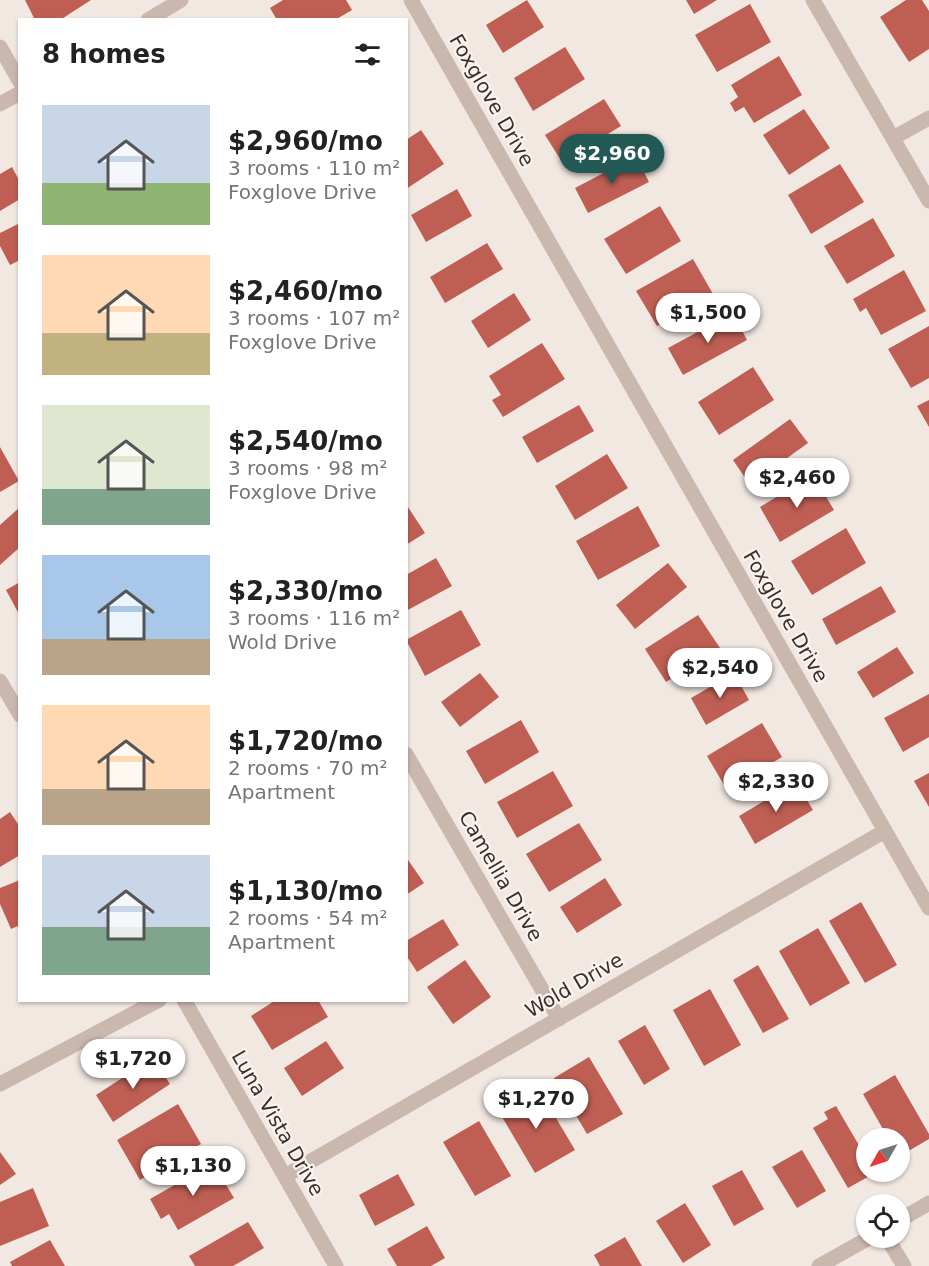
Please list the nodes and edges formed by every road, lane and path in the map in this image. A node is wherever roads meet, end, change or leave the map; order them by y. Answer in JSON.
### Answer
{"nodes":[{"id":1,"x":181,"y":0,"type":"edge"},
{"id":2,"x":411,"y":0,"type":"edge"},
{"id":3,"x":813,"y":0,"type":"edge"},
{"id":4,"x":151,"y":18,"type":"edge"},
{"id":5,"x":0,"y":47,"type":"edge"},
{"id":6,"x":18,"y":78,"type":"edge"},
{"id":7,"x":18,"y":94,"type":"edge"},
{"id":8,"x":0,"y":104,"type":"edge"},
{"id":9,"x":929,"y":118,"type":"edge"},
{"id":10,"x":893,"y":138,"type":"junction"},
{"id":11,"x":929,"y":201,"type":"edge"},
{"id":12,"x":0,"y":681,"type":"edge"},
{"id":13,"x":18,"y":712,"type":"edge"},
{"id":14,"x":408,"y":757,"type":"edge"},
{"id":15,"x":885,"y":831,"type":"junction"},
{"id":16,"x":929,"y":908,"type":"edge"},
{"id":17,"x":155,"y":1002,"type":"edge"},
{"id":18,"x":185,"y":1002,"type":"edge"},
{"id":19,"x":559,"y":1019,"type":"junction"},
{"id":20,"x":0,"y":1084,"type":"edge"},
{"id":21,"x":285,"y":1176,"type":"junction"},
{"id":22,"x":929,"y":1203,"type":"edge"},
{"id":23,"x":910,"y":1214,"type":"edge"},
{"id":24,"x":856,"y":1245,"type":"edge"},
{"id":25,"x":893,"y":1248,"type":"edge"},
{"id":26,"x":336,"y":1266,"type":"edge"},
{"id":27,"x":819,"y":1266,"type":"edge"},
{"id":28,"x":904,"y":1266,"type":"edge"}],
"edges":[{"from":1,"to":4,"type":"street"},
{"from":2,"to":15,"type":"street","name":"Foxglove Drive"},
{"from":3,"to":10,"type":"street"},
{"from":5,"to":6,"type":"street"},
{"from":7,"to":8,"type":"street"},
{"from":9,"to":10,"type":"street"},
{"from":10,"to":11,"type":"street"},
{"from":12,"to":13,"type":"street"},
{"from":14,"to":19,"type":"street","name":"Camellia Drive"},
{"from":15,"to":16,"type":"street","name":"Foxglove Drive"},
{"from":15,"to":19,"type":"street","name":"Wold Drive"},
{"from":17,"to":20,"type":"street"},
{"from":18,"to":21,"type":"street","name":"Luna Vista Drive"},
{"from":19,"to":21,"type":"street","name":"Wold Drive"},
{"from":21,"to":26,"type":"street","name":"Luna Vista Drive"},
{"from":22,"to":23,"type":"street"},
{"from":24,"to":27,"type":"street"},
{"from":25,"to":28,"type":"street"}]}
